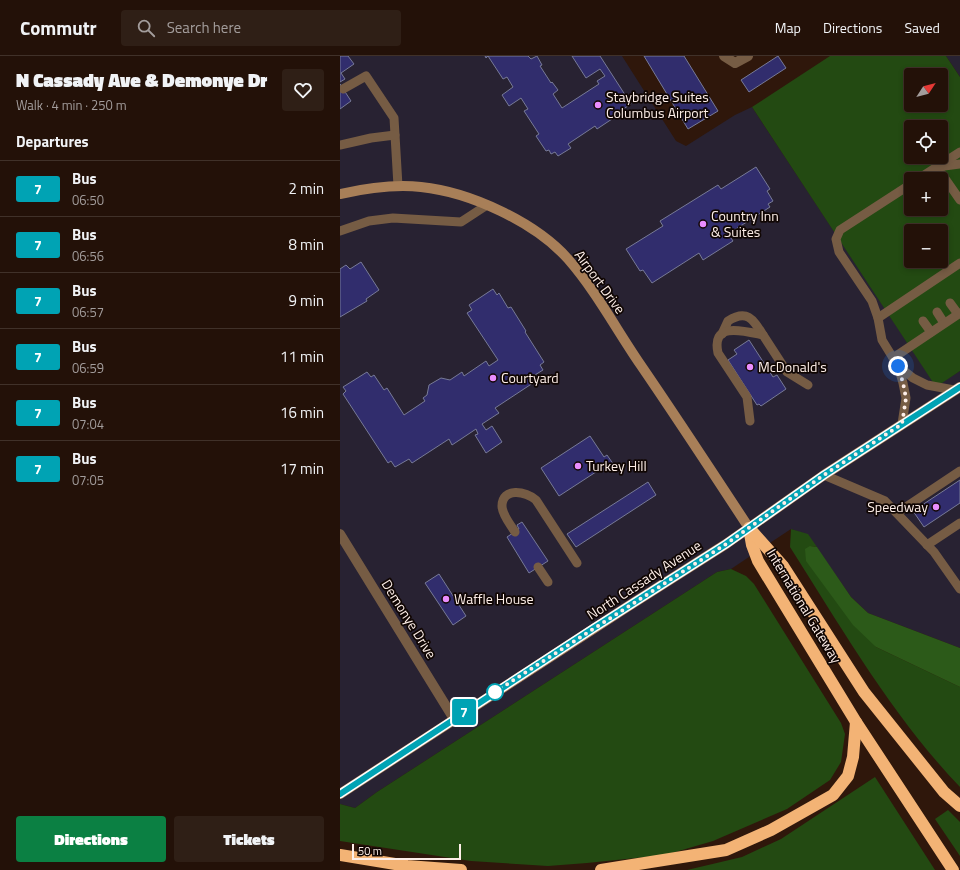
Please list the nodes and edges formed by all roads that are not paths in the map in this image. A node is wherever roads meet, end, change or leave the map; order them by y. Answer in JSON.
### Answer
{"nodes":[{"id":1,"x":724,"y":56,"type":"edge"},
{"id":2,"x":748,"y":56,"type":"edge"},
{"id":3,"x":344,"y":89,"type":"dead end"},
{"id":4,"x":395,"y":135,"type":"junction"},
{"id":5,"x":340,"y":145,"type":"edge"},
{"id":6,"x":960,"y":152,"type":"edge"},
{"id":7,"x":960,"y":164,"type":"edge"},
{"id":8,"x":937,"y":167,"type":"junction"},
{"id":9,"x":929,"y":172,"type":"edge"},
{"id":10,"x":398,"y":186,"type":"junction"},
{"id":11,"x":904,"y":189,"type":"edge"},
{"id":12,"x":340,"y":194,"type":"edge"},
{"id":13,"x":960,"y":200,"type":"edge"},
{"id":14,"x":487,"y":206,"type":"junction"},
{"id":15,"x":340,"y":231,"type":"edge"},
{"id":16,"x":960,"y":263,"type":"edge"},
{"id":17,"x":950,"y":303,"type":"dead end"},
{"id":18,"x":937,"y":312,"type":"dead end"},
{"id":19,"x":959,"y":314,"type":"edge"},
{"id":20,"x":878,"y":318,"type":"junction"},
{"id":21,"x":923,"y":321,"type":"dead end"},
{"id":22,"x":944,"y":323,"type":"junction"},
{"id":23,"x":931,"y":332,"type":"junction"},
{"id":24,"x":722,"y":334,"type":"junction"},
{"id":25,"x":762,"y":335,"type":"junction"},
{"id":26,"x":893,"y":358,"type":"junction"},
{"id":27,"x":898,"y":366,"type":"junction"},
{"id":28,"x":808,"y":385,"type":"dead end"},
{"id":29,"x":957,"y":388,"type":"edge"},
{"id":30,"x":750,"y":421,"type":"dead end"},
{"id":31,"x":902,"y":424,"type":"junction"},
{"id":32,"x":960,"y":471,"type":"edge"},
{"id":33,"x":824,"y":475,"type":"junction"},
{"id":34,"x":897,"y":513,"type":"junction"},
{"id":35,"x":960,"y":523,"type":"edge"},
{"id":36,"x":749,"y":528,"type":"junction"},
{"id":37,"x":515,"y":532,"type":"dead end"},
{"id":38,"x":340,"y":534,"type":"edge"},
{"id":39,"x":927,"y":545,"type":"junction"},
{"id":40,"x":577,"y":563,"type":"dead end"},
{"id":41,"x":538,"y":567,"type":"dead end"},
{"id":42,"x":548,"y":582,"type":"dead end"},
{"id":43,"x":960,"y":589,"type":"edge"},
{"id":44,"x":454,"y":719,"type":"junction"},
{"id":45,"x":856,"y":722,"type":"junction"},
{"id":46,"x":344,"y":791,"type":"edge"},
{"id":47,"x":960,"y":806,"type":"edge"},
{"id":48,"x":340,"y":855,"type":"edge"},
{"id":49,"x":461,"y":870,"type":"edge"},
{"id":50,"x":601,"y":870,"type":"edge"},
{"id":51,"x":953,"y":870,"type":"edge"}],
"edges":[{"from":1,"to":2,"type":"street"},
{"from":3,"to":4,"type":"lane"},
{"from":4,"to":5,"type":"lane"},
{"from":4,"to":10,"type":"lane"},
{"from":6,"to":8,"type":"lane"},
{"from":7,"to":8,"type":"lane"},
{"from":8,"to":9,"type":"lane"},
{"from":8,"to":13,"type":"lane"},
{"from":10,"to":12,"type":"main road","name":"Airport Drive"},
{"from":10,"to":14,"type":"main road","name":"Airport Drive"},
{"from":11,"to":20,"type":"lane"},
{"from":14,"to":15,"type":"lane"},
{"from":14,"to":36,"type":"main road","name":"Airport Drive"},
{"from":16,"to":20,"type":"lane"},
{"from":17,"to":19,"type":"lane"},
{"from":18,"to":22,"type":"lane"},
{"from":19,"to":22,"type":"lane"},
{"from":20,"to":26,"type":"lane"},
{"from":21,"to":23,"type":"lane"},
{"from":22,"to":23,"type":"lane"},
{"from":23,"to":26,"type":"lane"},
{"from":24,"to":25,"type":"lane"},
{"from":24,"to":25,"type":"lane"},
{"from":24,"to":30,"type":"lane"},
{"from":25,"to":28,"type":"lane"},
{"from":26,"to":27,"type":"lane"},
{"from":27,"to":29,"type":"lane"},
{"from":27,"to":31,"type":"lane"},
{"from":29,"to":31,"type":"main road","name":"North Cassady Avenue"},
{"from":31,"to":33,"type":"main road","name":"North Cassady Avenue"},
{"from":32,"to":34,"type":"lane"},
{"from":33,"to":34,"type":"lane"},
{"from":33,"to":36,"type":"main road","name":"North Cassady Avenue"},
{"from":34,"to":39,"type":"lane"},
{"from":35,"to":39,"type":"lane"},
{"from":36,"to":44,"type":"main road","name":"North Cassady Avenue"},
{"from":36,"to":45,"type":"highway","name":"International Gateway"},
{"from":36,"to":47,"type":"highway","name":"International Gateway"},
{"from":37,"to":40,"type":"lane"},
{"from":38,"to":44,"type":"street","name":"Demonye Drive"},
{"from":39,"to":43,"type":"lane"},
{"from":41,"to":42,"type":"lane"},
{"from":44,"to":46,"type":"main road","name":"North Cassady Avenue"},
{"from":45,"to":50,"type":"highway"},
{"from":45,"to":51,"type":"highway","name":"International Gateway"},
{"from":48,"to":49,"type":"highway"}]}
